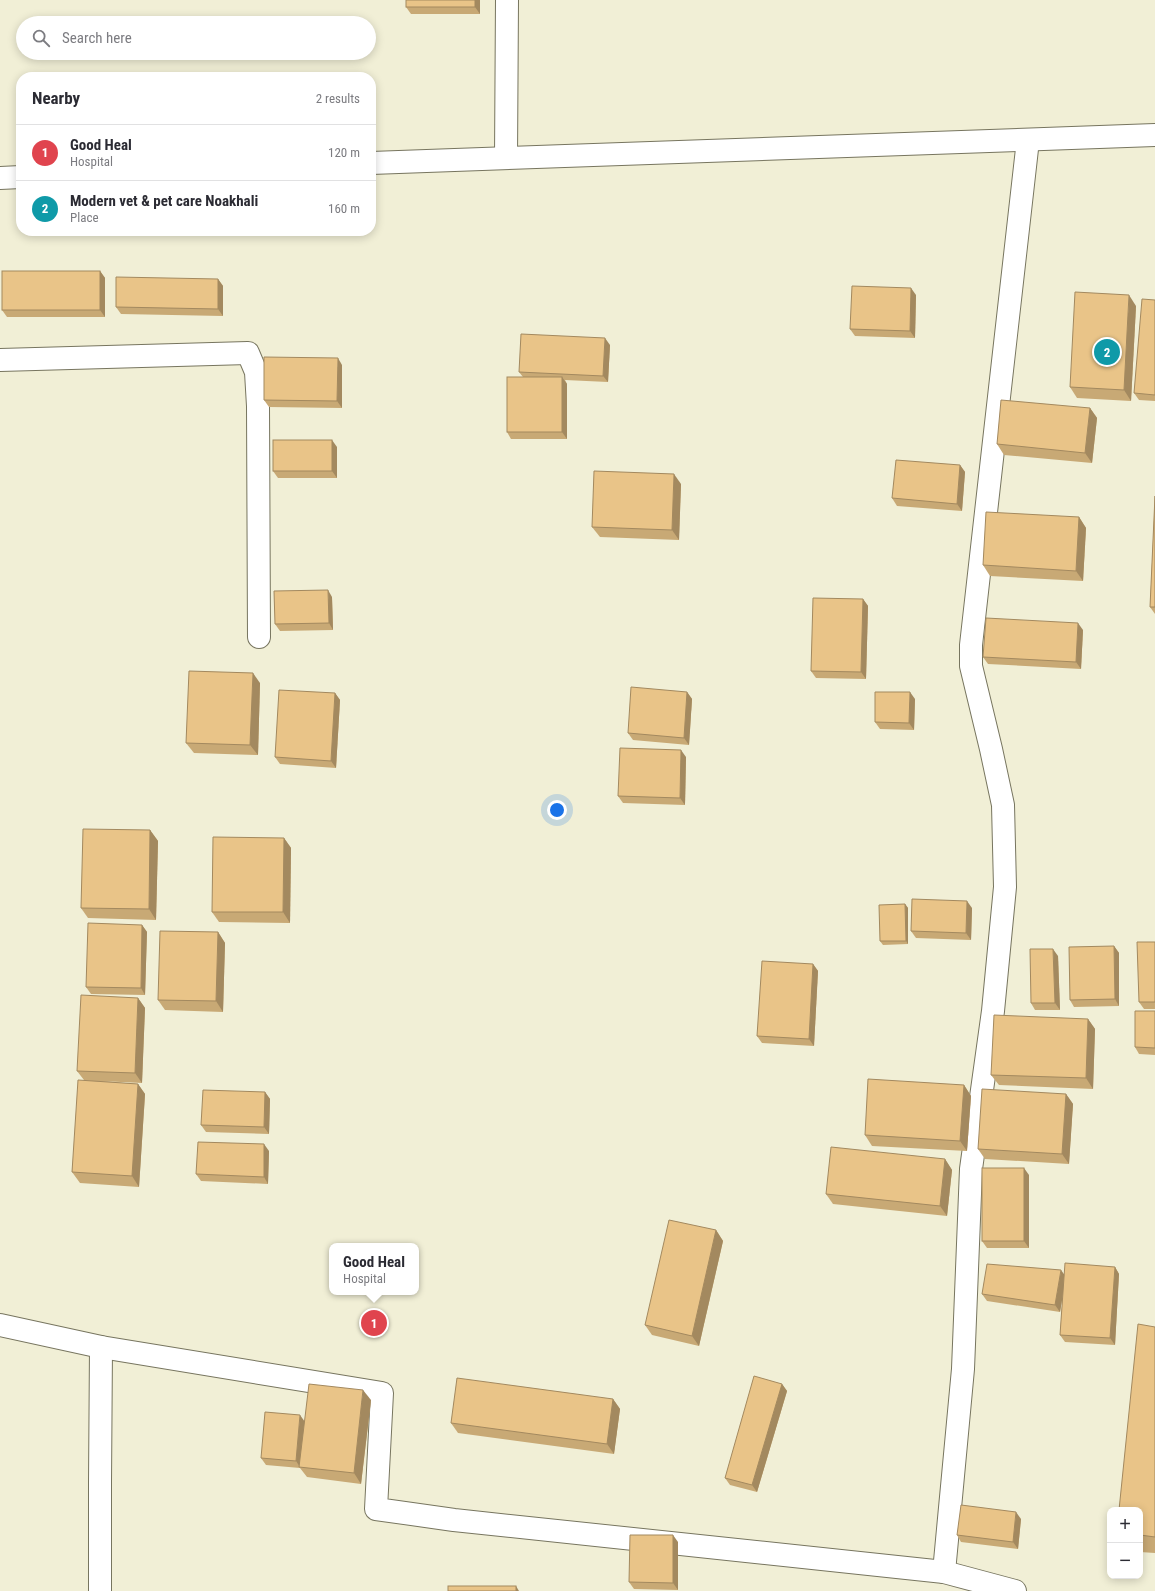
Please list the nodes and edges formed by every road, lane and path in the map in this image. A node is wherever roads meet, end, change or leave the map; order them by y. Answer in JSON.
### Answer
{"nodes":[{"id":1,"x":507,"y":0,"type":"edge"},
{"id":2,"x":1155,"y":135,"type":"edge"},
{"id":3,"x":1028,"y":140,"type":"junction"},
{"id":4,"x":506,"y":158,"type":"junction"},
{"id":5,"x":376,"y":164,"type":"edge"},
{"id":6,"x":16,"y":177,"type":"edge"},
{"id":7,"x":0,"y":178,"type":"edge"},
{"id":8,"x":0,"y":360,"type":"edge"},
{"id":9,"x":259,"y":637,"type":"dead end"},
{"id":10,"x":0,"y":1325,"type":"edge"},
{"id":11,"x":101,"y":1347,"type":"junction"},
{"id":12,"x":944,"y":1572,"type":"junction"},
{"id":13,"x":100,"y":1591,"type":"edge"},
{"id":14,"x":1015,"y":1591,"type":"edge"}],
"edges":[{"from":1,"to":4,"type":"street"},
{"from":2,"to":3,"type":"street"},
{"from":3,"to":4,"type":"street"},
{"from":3,"to":12,"type":"street"},
{"from":4,"to":5,"type":"street"},
{"from":6,"to":7,"type":"street"},
{"from":8,"to":9,"type":"street"},
{"from":10,"to":11,"type":"street"},
{"from":11,"to":12,"type":"street"},
{"from":11,"to":13,"type":"street"},
{"from":12,"to":14,"type":"street"}]}
